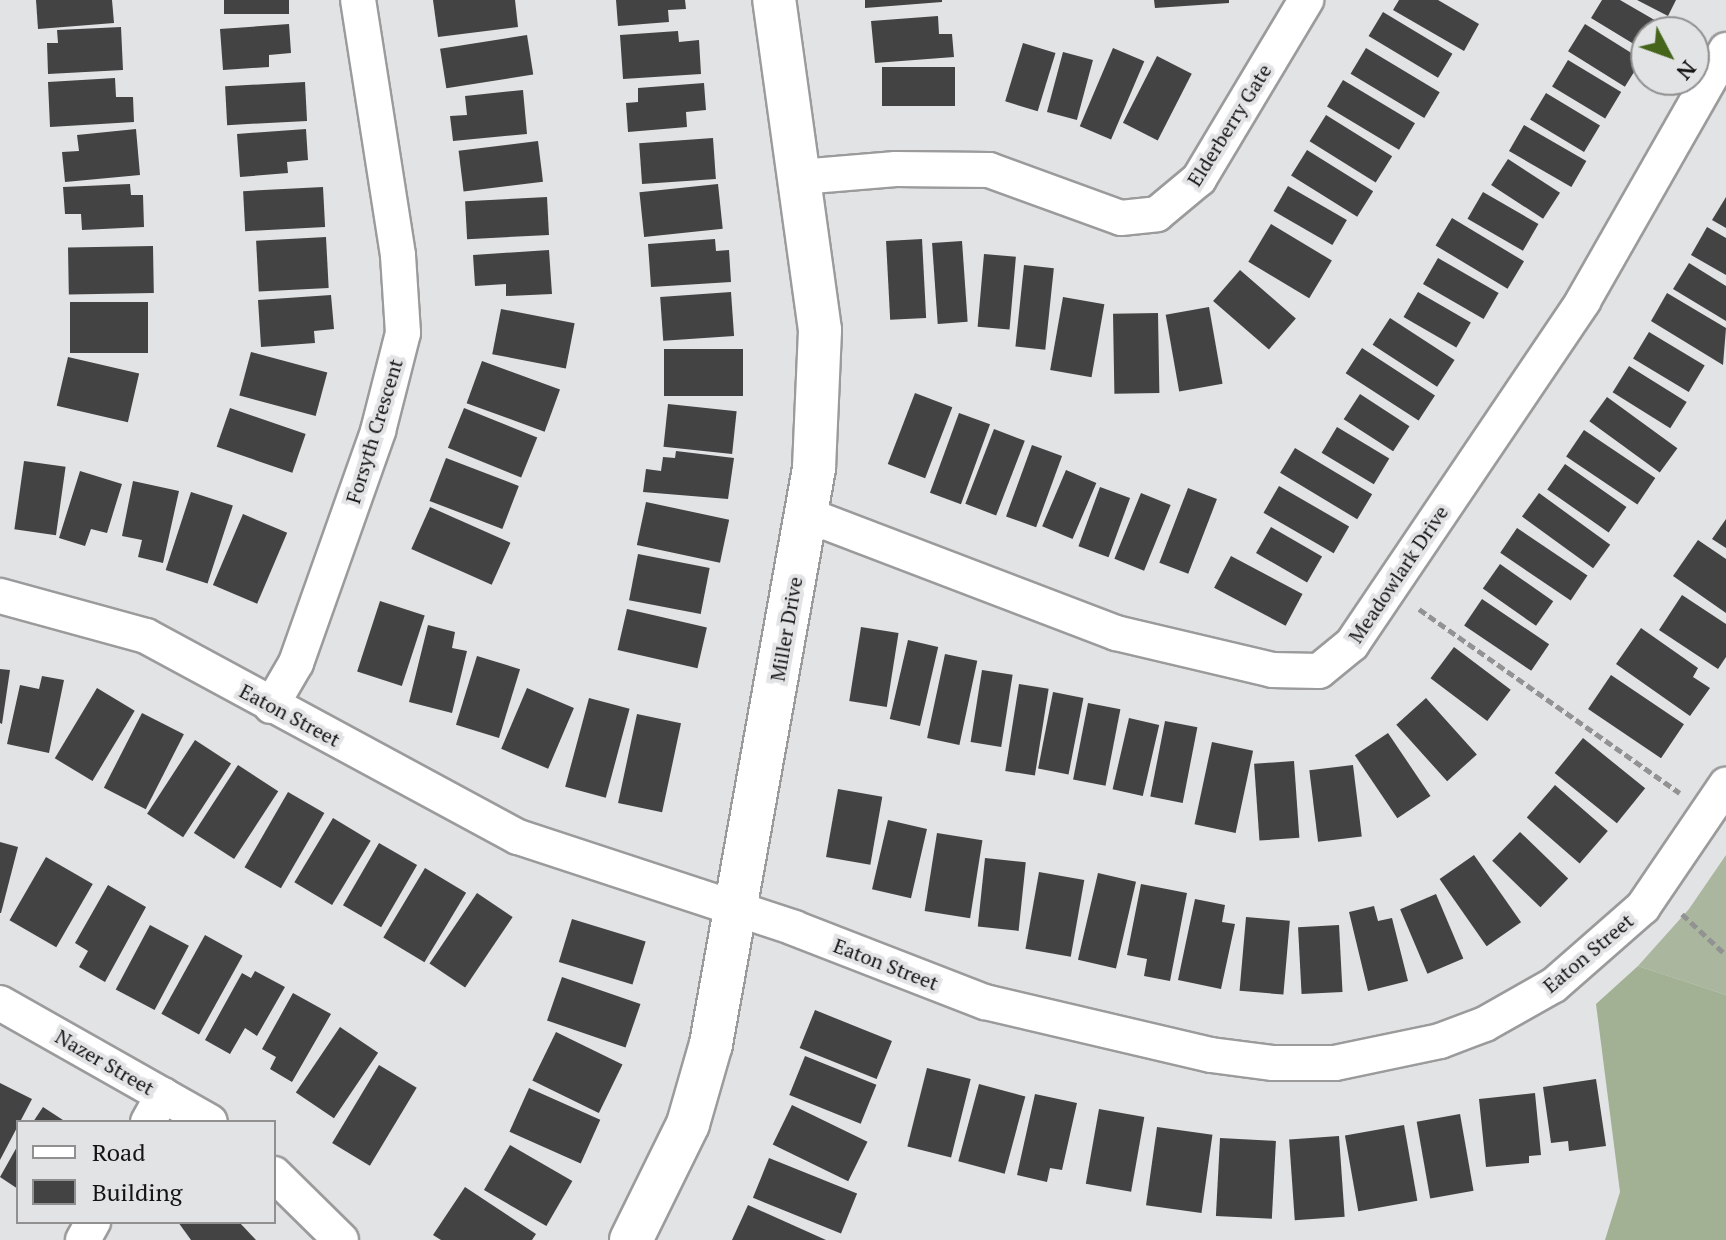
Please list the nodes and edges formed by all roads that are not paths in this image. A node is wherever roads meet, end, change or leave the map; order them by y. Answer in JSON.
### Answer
{"nodes":[{"id":1,"x":358,"y":0,"type":"edge"},
{"id":2,"x":774,"y":0,"type":"edge"},
{"id":3,"x":1306,"y":0,"type":"edge"},
{"id":4,"x":1726,"y":50,"type":"edge"},
{"id":5,"x":800,"y":177,"type":"junction"},
{"id":6,"x":807,"y":515,"type":"junction"},
{"id":7,"x":0,"y":596,"type":"edge"},
{"id":8,"x":271,"y":706,"type":"junction"},
{"id":9,"x":1726,"y":785,"type":"edge"},
{"id":10,"x":738,"y":909,"type":"junction"},
{"id":11,"x":0,"y":1003,"type":"edge"},
{"id":12,"x":156,"y":1109,"type":"edge"},
{"id":13,"x":202,"y":1120,"type":"edge"},
{"id":14,"x":276,"y":1176,"type":"edge"},
{"id":15,"x":341,"y":1240,"type":"edge"},
{"id":16,"x":631,"y":1240,"type":"edge"}],
"edges":[{"from":1,"to":8,"type":"street","name":"Forsyth Crescent"},
{"from":2,"to":5,"type":"street","name":"Miller Drive"},
{"from":3,"to":5,"type":"street","name":"Elderberry Gate"},
{"from":4,"to":6,"type":"street","name":"Meadowlark Drive"},
{"from":5,"to":6,"type":"street","name":"Miller Drive"},
{"from":6,"to":10,"type":"street","name":"Miller Drive"},
{"from":7,"to":8,"type":"street","name":"Eaton Street"},
{"from":8,"to":10,"type":"street","name":"Eaton Street"},
{"from":9,"to":10,"type":"street","name":"Eaton Street"},
{"from":10,"to":16,"type":"street","name":"Miller Drive"},
{"from":11,"to":12,"type":"street","name":"Nazer Street"},
{"from":12,"to":13,"type":"street","name":"Nazer Street"},
{"from":14,"to":15,"type":"street"}]}
